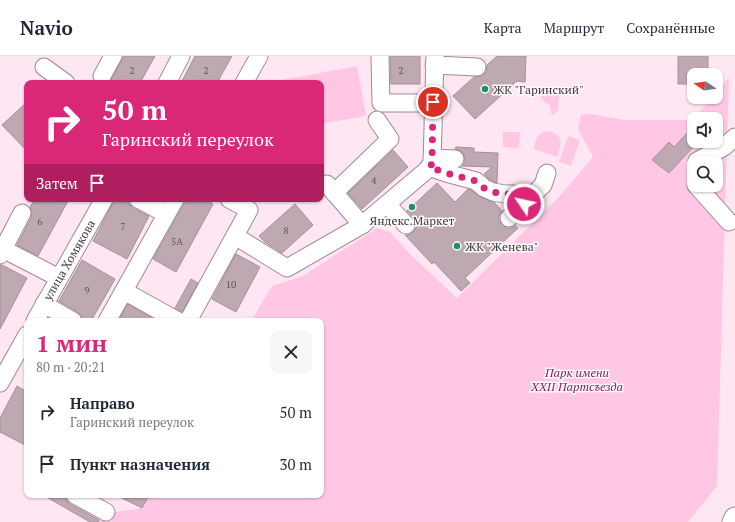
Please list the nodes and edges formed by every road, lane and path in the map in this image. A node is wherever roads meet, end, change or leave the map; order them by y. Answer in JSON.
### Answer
{"nodes":[{"id":1,"x":113,"y":56,"type":"edge"},
{"id":2,"x":181,"y":56,"type":"edge"},
{"id":3,"x":258,"y":56,"type":"edge"},
{"id":4,"x":380,"y":56,"type":"edge"},
{"id":5,"x":434,"y":60,"type":"edge"},
{"id":6,"x":44,"y":67,"type":"dead end"},
{"id":7,"x":477,"y":67,"type":"dead end"},
{"id":8,"x":102,"y":76,"type":"dead end"},
{"id":9,"x":62,"y":80,"type":"edge"},
{"id":10,"x":168,"y":80,"type":"edge"},
{"id":11,"x":246,"y":80,"type":"edge"},
{"id":12,"x":433,"y":102,"type":"junction"},
{"id":13,"x":377,"y":120,"type":"dead end"},
{"id":14,"x":735,"y":137,"type":"edge"},
{"id":15,"x":707,"y":156,"type":"edge"},
{"id":16,"x":455,"y":159,"type":"dead end"},
{"id":17,"x":430,"y":163,"type":"junction"},
{"id":18,"x":547,"y":173,"type":"dead end"},
{"id":19,"x":702,"y":192,"type":"edge"},
{"id":20,"x":102,"y":202,"type":"edge"},
{"id":21,"x":144,"y":202,"type":"edge"},
{"id":22,"x":172,"y":202,"type":"edge"},
{"id":23,"x":234,"y":202,"type":"edge"},
{"id":24,"x":387,"y":204,"type":"junction"},
{"id":25,"x":524,"y":204,"type":"junction"},
{"id":26,"x":22,"y":213,"type":"dead end"},
{"id":27,"x":166,"y":214,"type":"junction"},
{"id":28,"x":509,"y":218,"type":"dead end"},
{"id":29,"x":729,"y":222,"type":"dead end"},
{"id":30,"x":362,"y":225,"type":"junction"},
{"id":31,"x":406,"y":225,"type":"dead end"},
{"id":32,"x":235,"y":236,"type":"junction"},
{"id":33,"x":2,"y":252,"type":"edge"},
{"id":34,"x":59,"y":278,"type":"junction"},
{"id":35,"x":124,"y":291,"type":"junction"},
{"id":36,"x":44,"y":304,"type":"junction"},
{"id":37,"x":37,"y":318,"type":"edge"},
{"id":38,"x":68,"y":318,"type":"edge"},
{"id":39,"x":109,"y":318,"type":"edge"},
{"id":40,"x":173,"y":318,"type":"edge"},
{"id":41,"x":190,"y":318,"type":"edge"},
{"id":42,"x":24,"y":340,"type":"edge"},
{"id":43,"x":0,"y":383,"type":"edge"},
{"id":44,"x":80,"y":498,"type":"edge"},
{"id":45,"x":106,"y":512,"type":"dead end"},
{"id":46,"x":735,"y":518,"type":"edge"},
{"id":47,"x":733,"y":522,"type":"edge"}],
"edges":[{"from":1,"to":8,"type":"street"},
{"from":2,"to":10,"type":"street"},
{"from":3,"to":11,"type":"street"},
{"from":4,"to":12,"type":"street"},
{"from":5,"to":7,"type":"street"},
{"from":5,"to":12,"type":"street"},
{"from":6,"to":9,"type":"street"},
{"from":12,"to":17,"type":"street"},
{"from":13,"to":30,"type":"street"},
{"from":14,"to":15,"type":"street"},
{"from":16,"to":17,"type":"street"},
{"from":17,"to":24,"type":"street"},
{"from":17,"to":25,"type":"street"},
{"from":18,"to":25,"type":"street"},
{"from":19,"to":29,"type":"street"},
{"from":20,"to":34,"type":"street","name":"улица Хомякова"},
{"from":21,"to":27,"type":"street"},
{"from":22,"to":27,"type":"street"},
{"from":23,"to":32,"type":"street"},
{"from":24,"to":30,"type":"street"},
{"from":24,"to":31,"type":"street"},
{"from":25,"to":28,"type":"street"},
{"from":26,"to":33,"type":"street"},
{"from":27,"to":35,"type":"street"},
{"from":30,"to":32,"type":"street"},
{"from":32,"to":41,"type":"street"},
{"from":33,"to":34,"type":"street"},
{"from":34,"to":36,"type":"street","name":"улица Хомякова"},
{"from":35,"to":39,"type":"street"},
{"from":35,"to":40,"type":"street"},
{"from":36,"to":37,"type":"street","name":"улица Хомякова"},
{"from":36,"to":38,"type":"street"},
{"from":42,"to":43,"type":"street"},
{"from":44,"to":45,"type":"street"},
{"from":46,"to":47,"type":"main road"}]}
